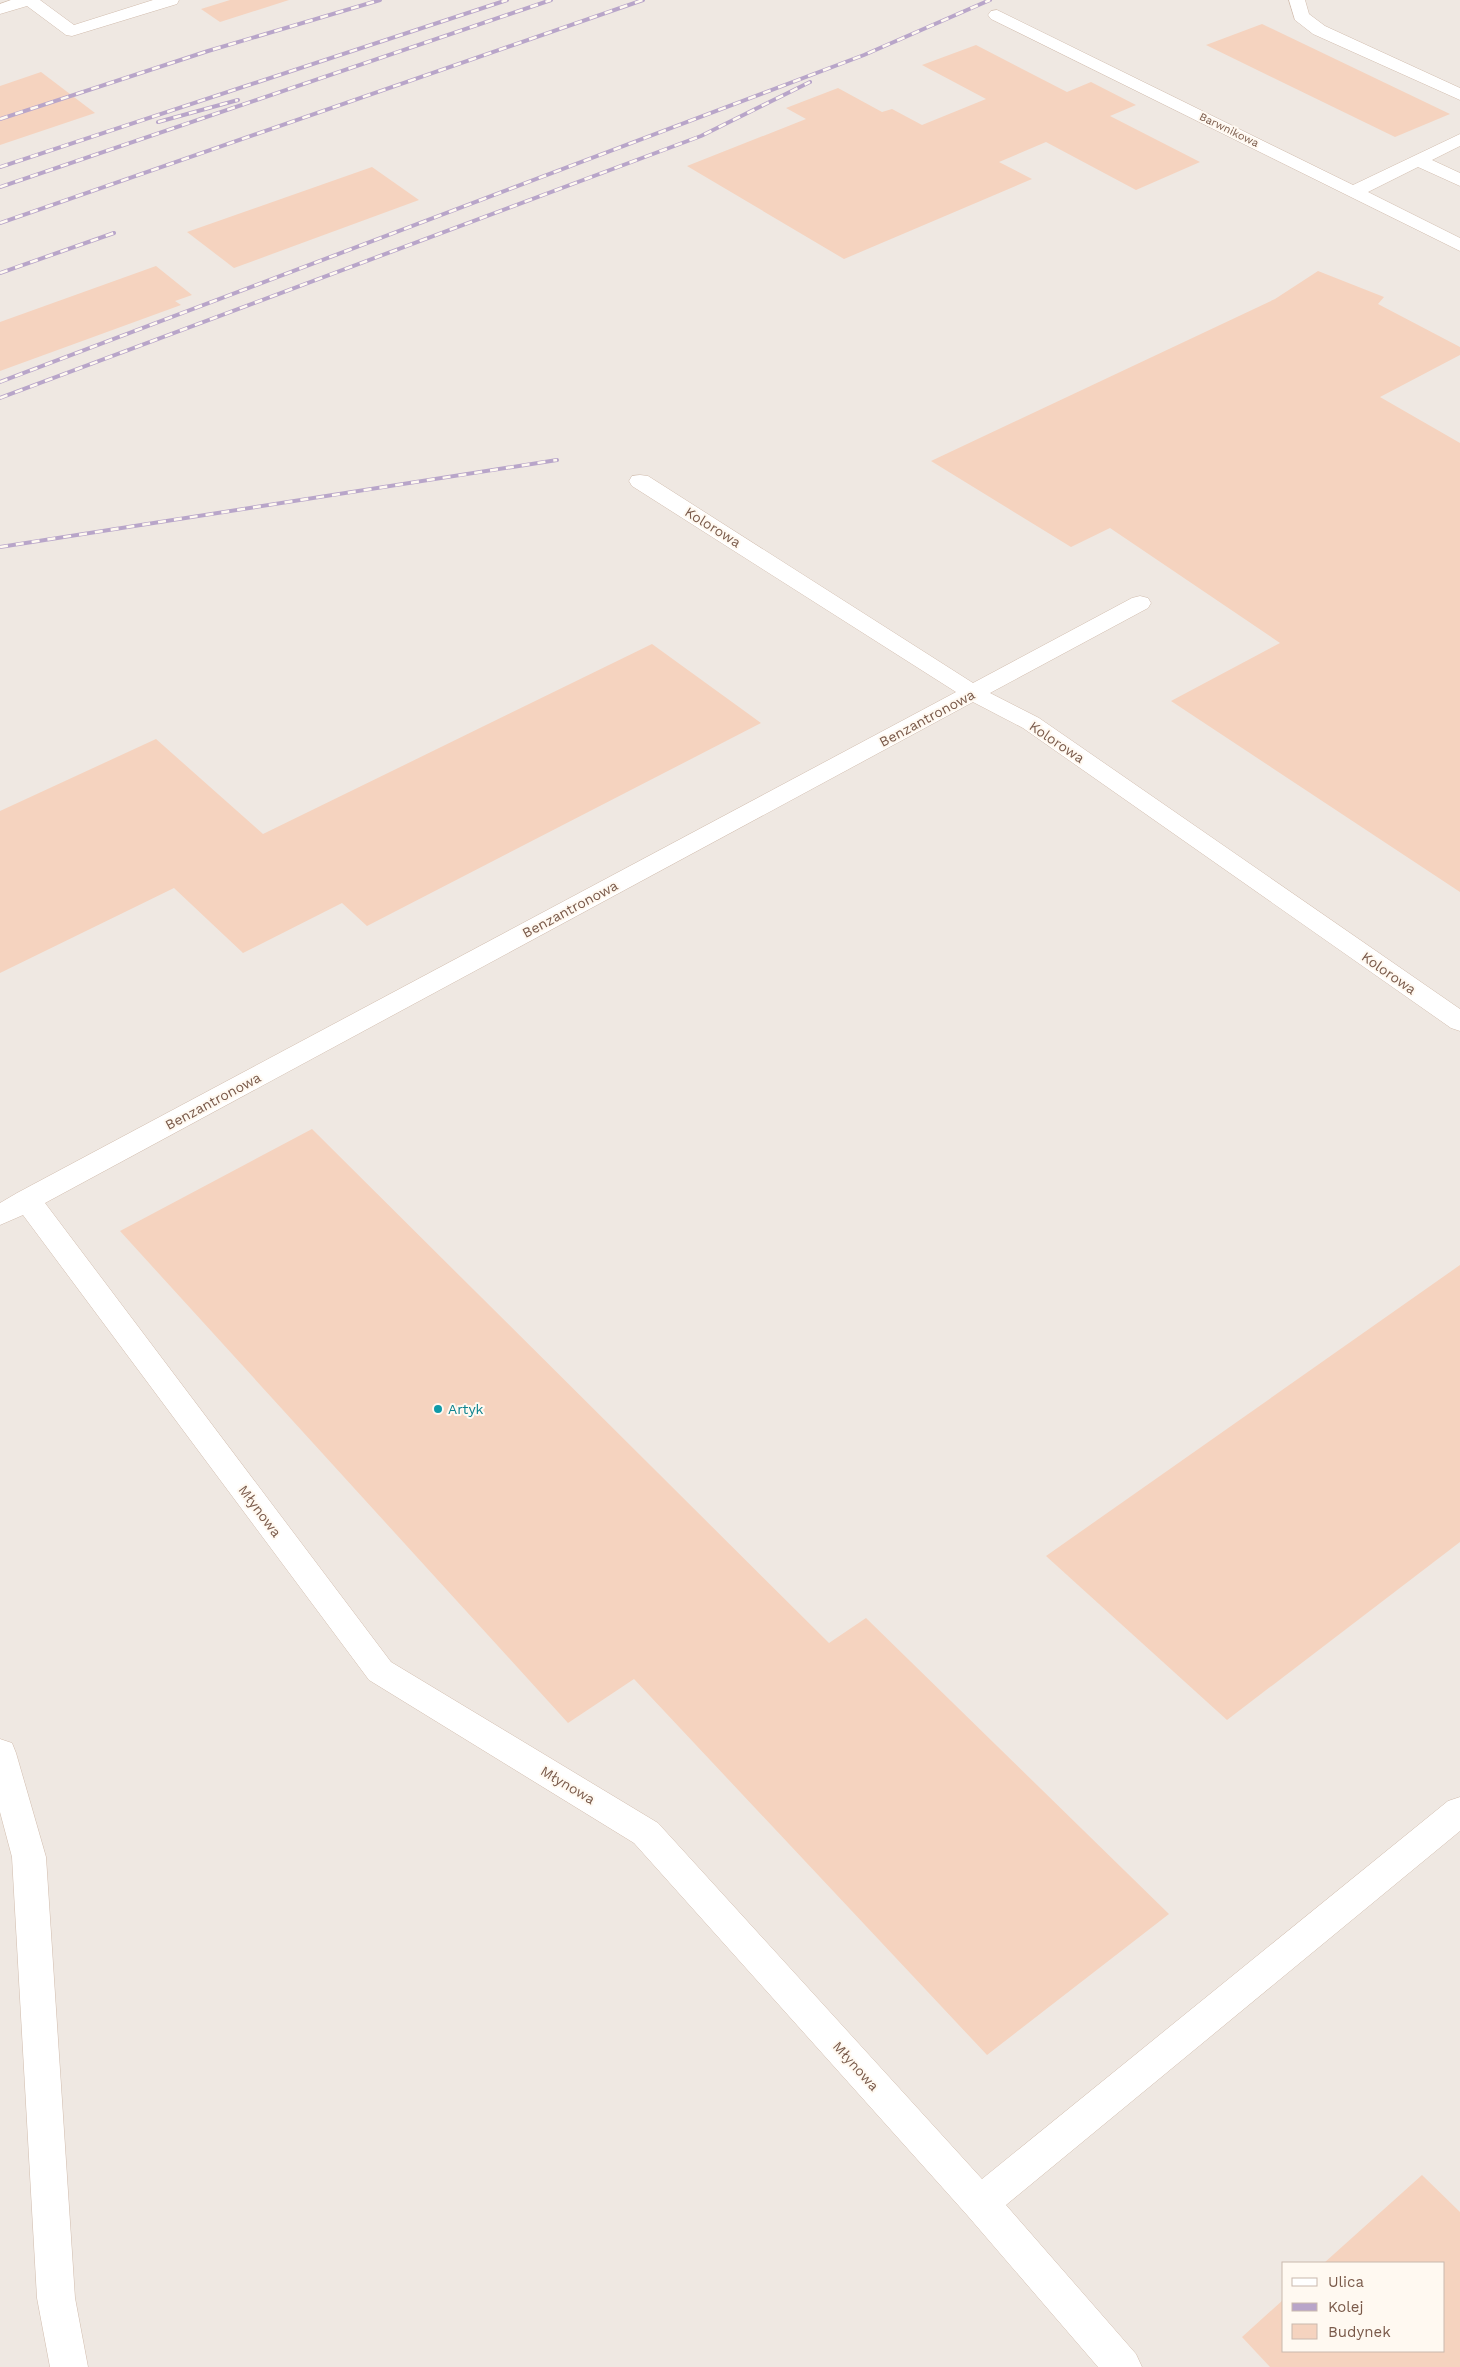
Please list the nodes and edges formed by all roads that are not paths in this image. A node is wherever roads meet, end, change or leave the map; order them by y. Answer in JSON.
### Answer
{"nodes":[{"id":1,"x":29,"y":0,"type":"edge"},
{"id":2,"x":170,"y":0,"type":"edge"},
{"id":3,"x":1297,"y":0,"type":"edge"},
{"id":4,"x":0,"y":9,"type":"edge"},
{"id":5,"x":997,"y":15,"type":"dead end"},
{"id":6,"x":1460,"y":95,"type":"edge"},
{"id":7,"x":1460,"y":139,"type":"edge"},
{"id":8,"x":1417,"y":160,"type":"junction"},
{"id":9,"x":1460,"y":180,"type":"edge"},
{"id":10,"x":1353,"y":192,"type":"junction"},
{"id":11,"x":1460,"y":245,"type":"edge"},
{"id":12,"x":640,"y":481,"type":"dead end"},
{"id":13,"x":1140,"y":603,"type":"dead end"},
{"id":14,"x":973,"y":693,"type":"junction"},
{"id":15,"x":1460,"y":1022,"type":"edge"},
{"id":16,"x":14,"y":1208,"type":"edge"},
{"id":17,"x":0,"y":1753,"type":"edge"},
{"id":18,"x":1460,"y":1811,"type":"edge"},
{"id":19,"x":980,"y":2204,"type":"junction"},
{"id":20,"x":70,"y":2367,"type":"edge"},
{"id":21,"x":1123,"y":2367,"type":"edge"}],
"edges":[{"from":1,"to":2,"type":"street"},
{"from":1,"to":4,"type":"street"},
{"from":3,"to":6,"type":"street"},
{"from":5,"to":10,"type":"street","name":"Barwnikowa"},
{"from":7,"to":8,"type":"street"},
{"from":8,"to":9,"type":"street"},
{"from":8,"to":10,"type":"street"},
{"from":10,"to":11,"type":"street","name":"Barwnikowa"},
{"from":12,"to":14,"type":"street","name":"Kolorowa"},
{"from":13,"to":14,"type":"street","name":"Benzantronowa"},
{"from":14,"to":15,"type":"street","name":"Kolorowa"},
{"from":14,"to":16,"type":"street","name":"Benzantronowa"},
{"from":16,"to":19,"type":"street","name":"Młynowa"},
{"from":17,"to":20,"type":"street"},
{"from":18,"to":19,"type":"street"},
{"from":19,"to":21,"type":"street","name":"Młynowa"}]}
